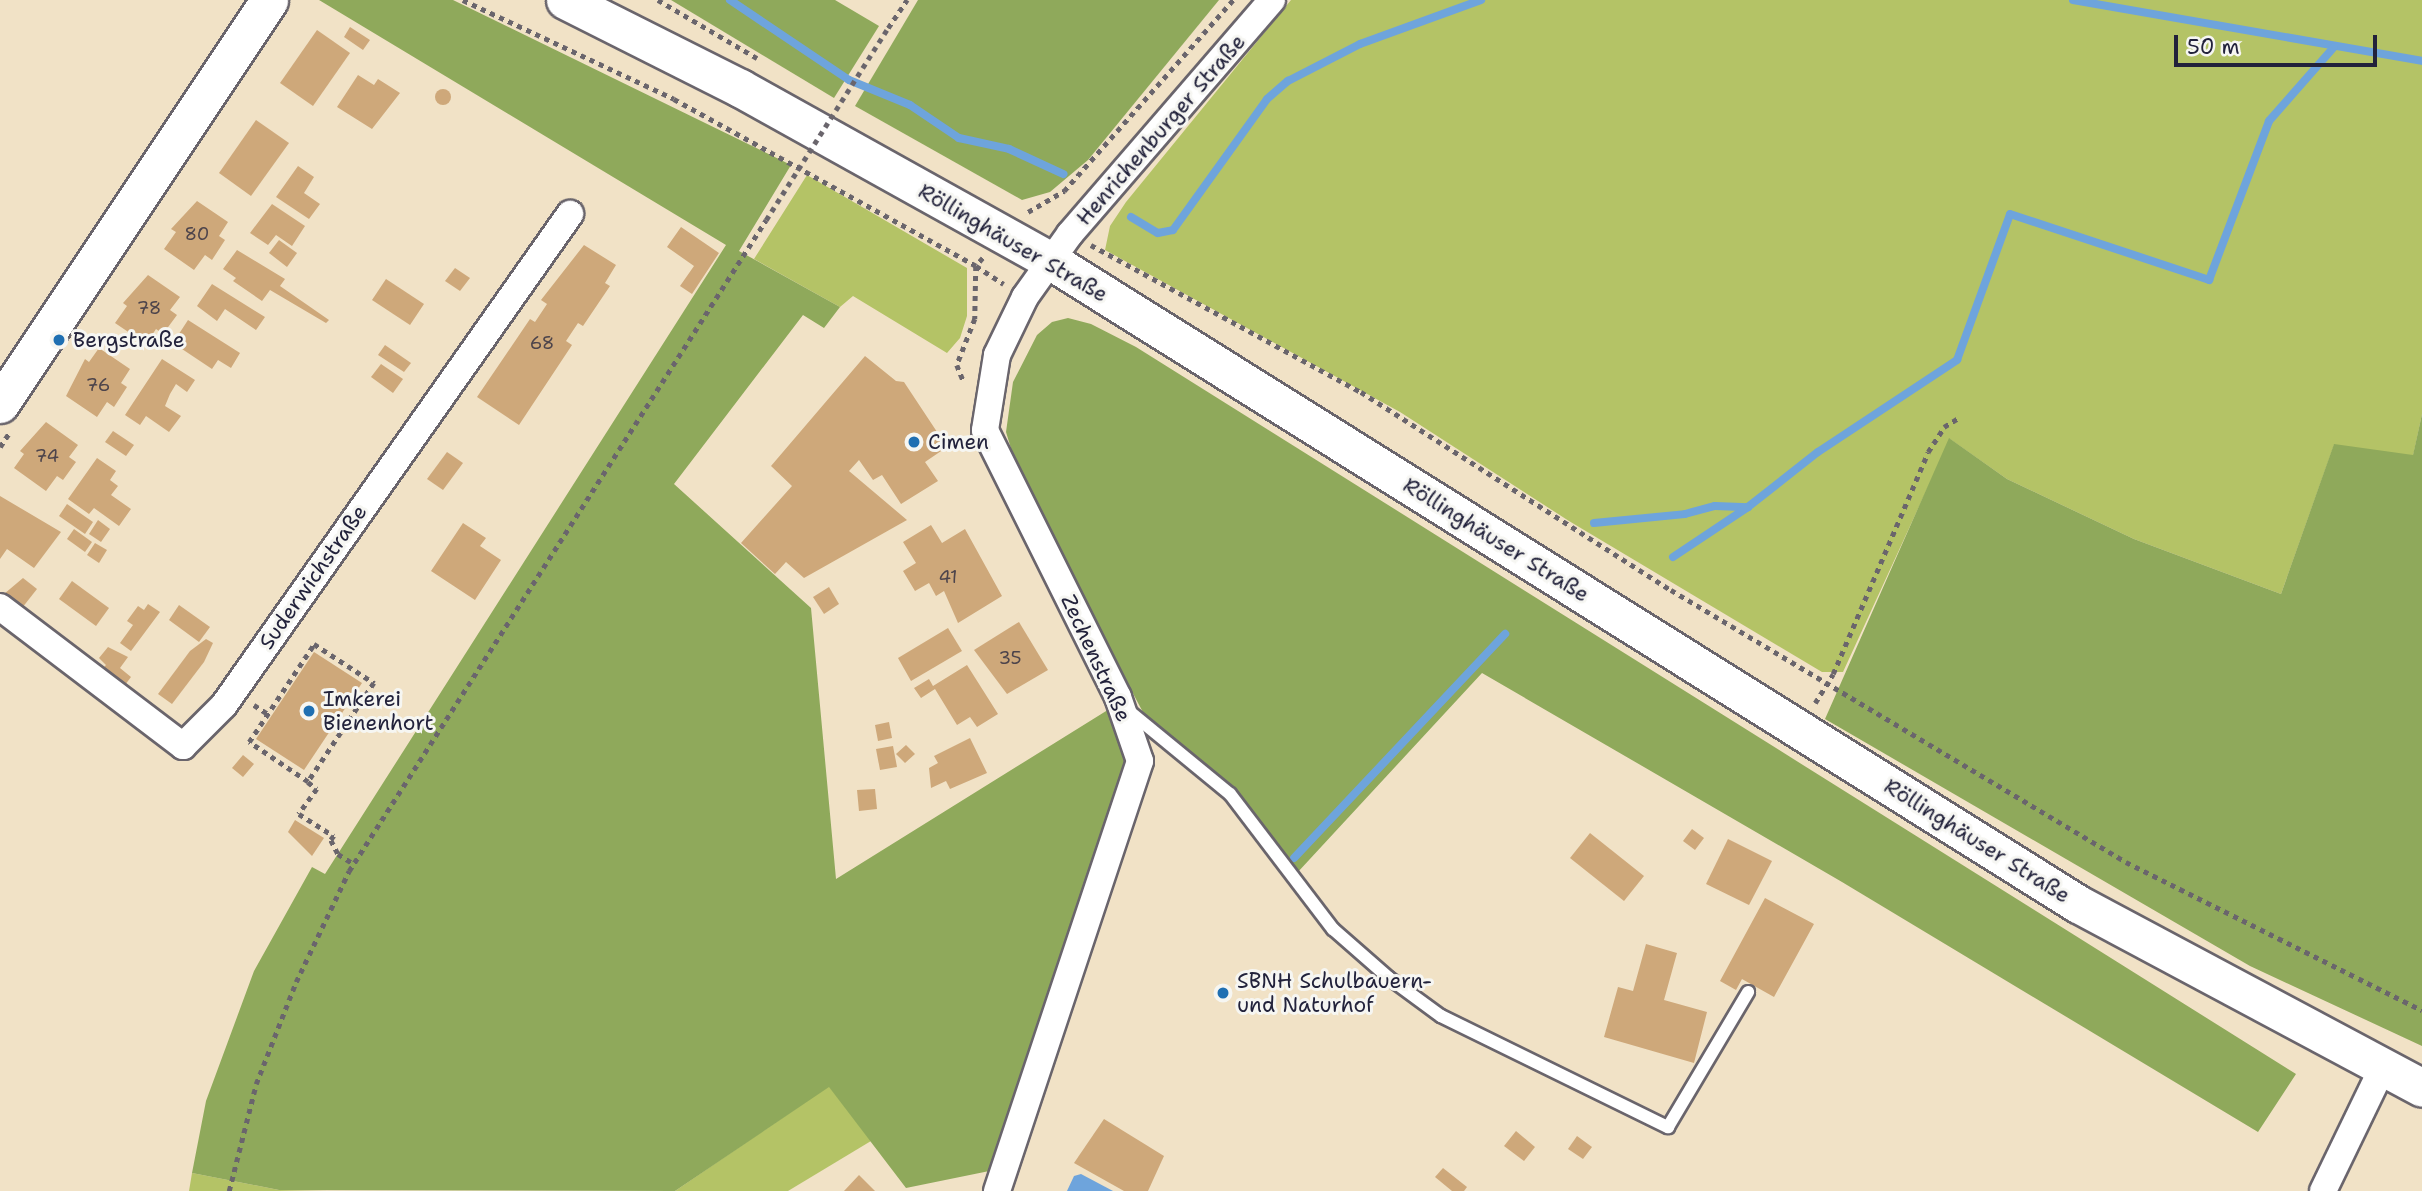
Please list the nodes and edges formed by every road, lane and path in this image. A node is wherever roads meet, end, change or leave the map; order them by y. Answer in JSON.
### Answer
{"nodes":[{"id":1,"x":269,"y":0,"type":"edge"},
{"id":2,"x":463,"y":0,"type":"edge"},
{"id":3,"x":565,"y":0,"type":"edge"},
{"id":4,"x":907,"y":0,"type":"edge"},
{"id":5,"x":1233,"y":0,"type":"edge"},
{"id":6,"x":1272,"y":0,"type":"edge"},
{"id":7,"x":1028,"y":212,"type":"dead end"},
{"id":8,"x":570,"y":214,"type":"dead end"},
{"id":9,"x":1105,"y":253,"type":"dead end"},
{"id":10,"x":1051,"y":261,"type":"junction"},
{"id":11,"x":966,"y":387,"type":"dead end"},
{"id":12,"x":0,"y":404,"type":"edge"},
{"id":13,"x":1960,"y":417,"type":"dead end"},
{"id":14,"x":0,"y":607,"type":"edge"},
{"id":15,"x":1827,"y":683,"type":"junction"},
{"id":16,"x":1119,"y":703,"type":"junction"},
{"id":17,"x":1799,"y":730,"type":"junction"},
{"id":18,"x":308,"y":782,"type":"junction"},
{"id":19,"x":354,"y":864,"type":"junction"},
{"id":20,"x":1748,"y":992,"type":"dead end"},
{"id":21,"x":2422,"y":1010,"type":"edge"},
{"id":22,"x":2382,"y":1069,"type":"junction"},
{"id":23,"x":2422,"y":1088,"type":"edge"},
{"id":24,"x":229,"y":1191,"type":"edge"},
{"id":25,"x":997,"y":1191,"type":"edge"},
{"id":26,"x":2323,"y":1191,"type":"edge"}],
"edges":[{"from":1,"to":12,"type":"main road"},
{"from":2,"to":11,"type":"path"},
{"from":3,"to":10,"type":"main road","name":"Röllinghäuser Straße"},
{"from":4,"to":19,"type":"path","bridge":true},
{"from":5,"to":7,"type":"path"},
{"from":6,"to":10,"type":"street","name":"Henrichenburger Straße"},
{"from":8,"to":14,"type":"street","name":"Suderwichstraße"},
{"from":9,"to":15,"type":"path"},
{"from":10,"to":16,"type":"street","name":"Zechenstraße"},
{"from":10,"to":17,"type":"main road","name":"Röllinghäuser Straße"},
{"from":13,"to":15,"type":"path"},
{"from":15,"to":17,"type":"path"},
{"from":15,"to":21,"type":"path"},
{"from":16,"to":20,"type":"lane"},
{"from":16,"to":25,"type":"street","name":"Zechenstraße"},
{"from":17,"to":22,"type":"main road","name":"Röllinghäuser Straße"},
{"from":18,"to":18,"type":"path"},
{"from":18,"to":19,"type":"path"},
{"from":19,"to":24,"type":"path"},
{"from":22,"to":23,"type":"main road","name":"Röllinghäuser Straße"},
{"from":22,"to":26,"type":"street"}]}
